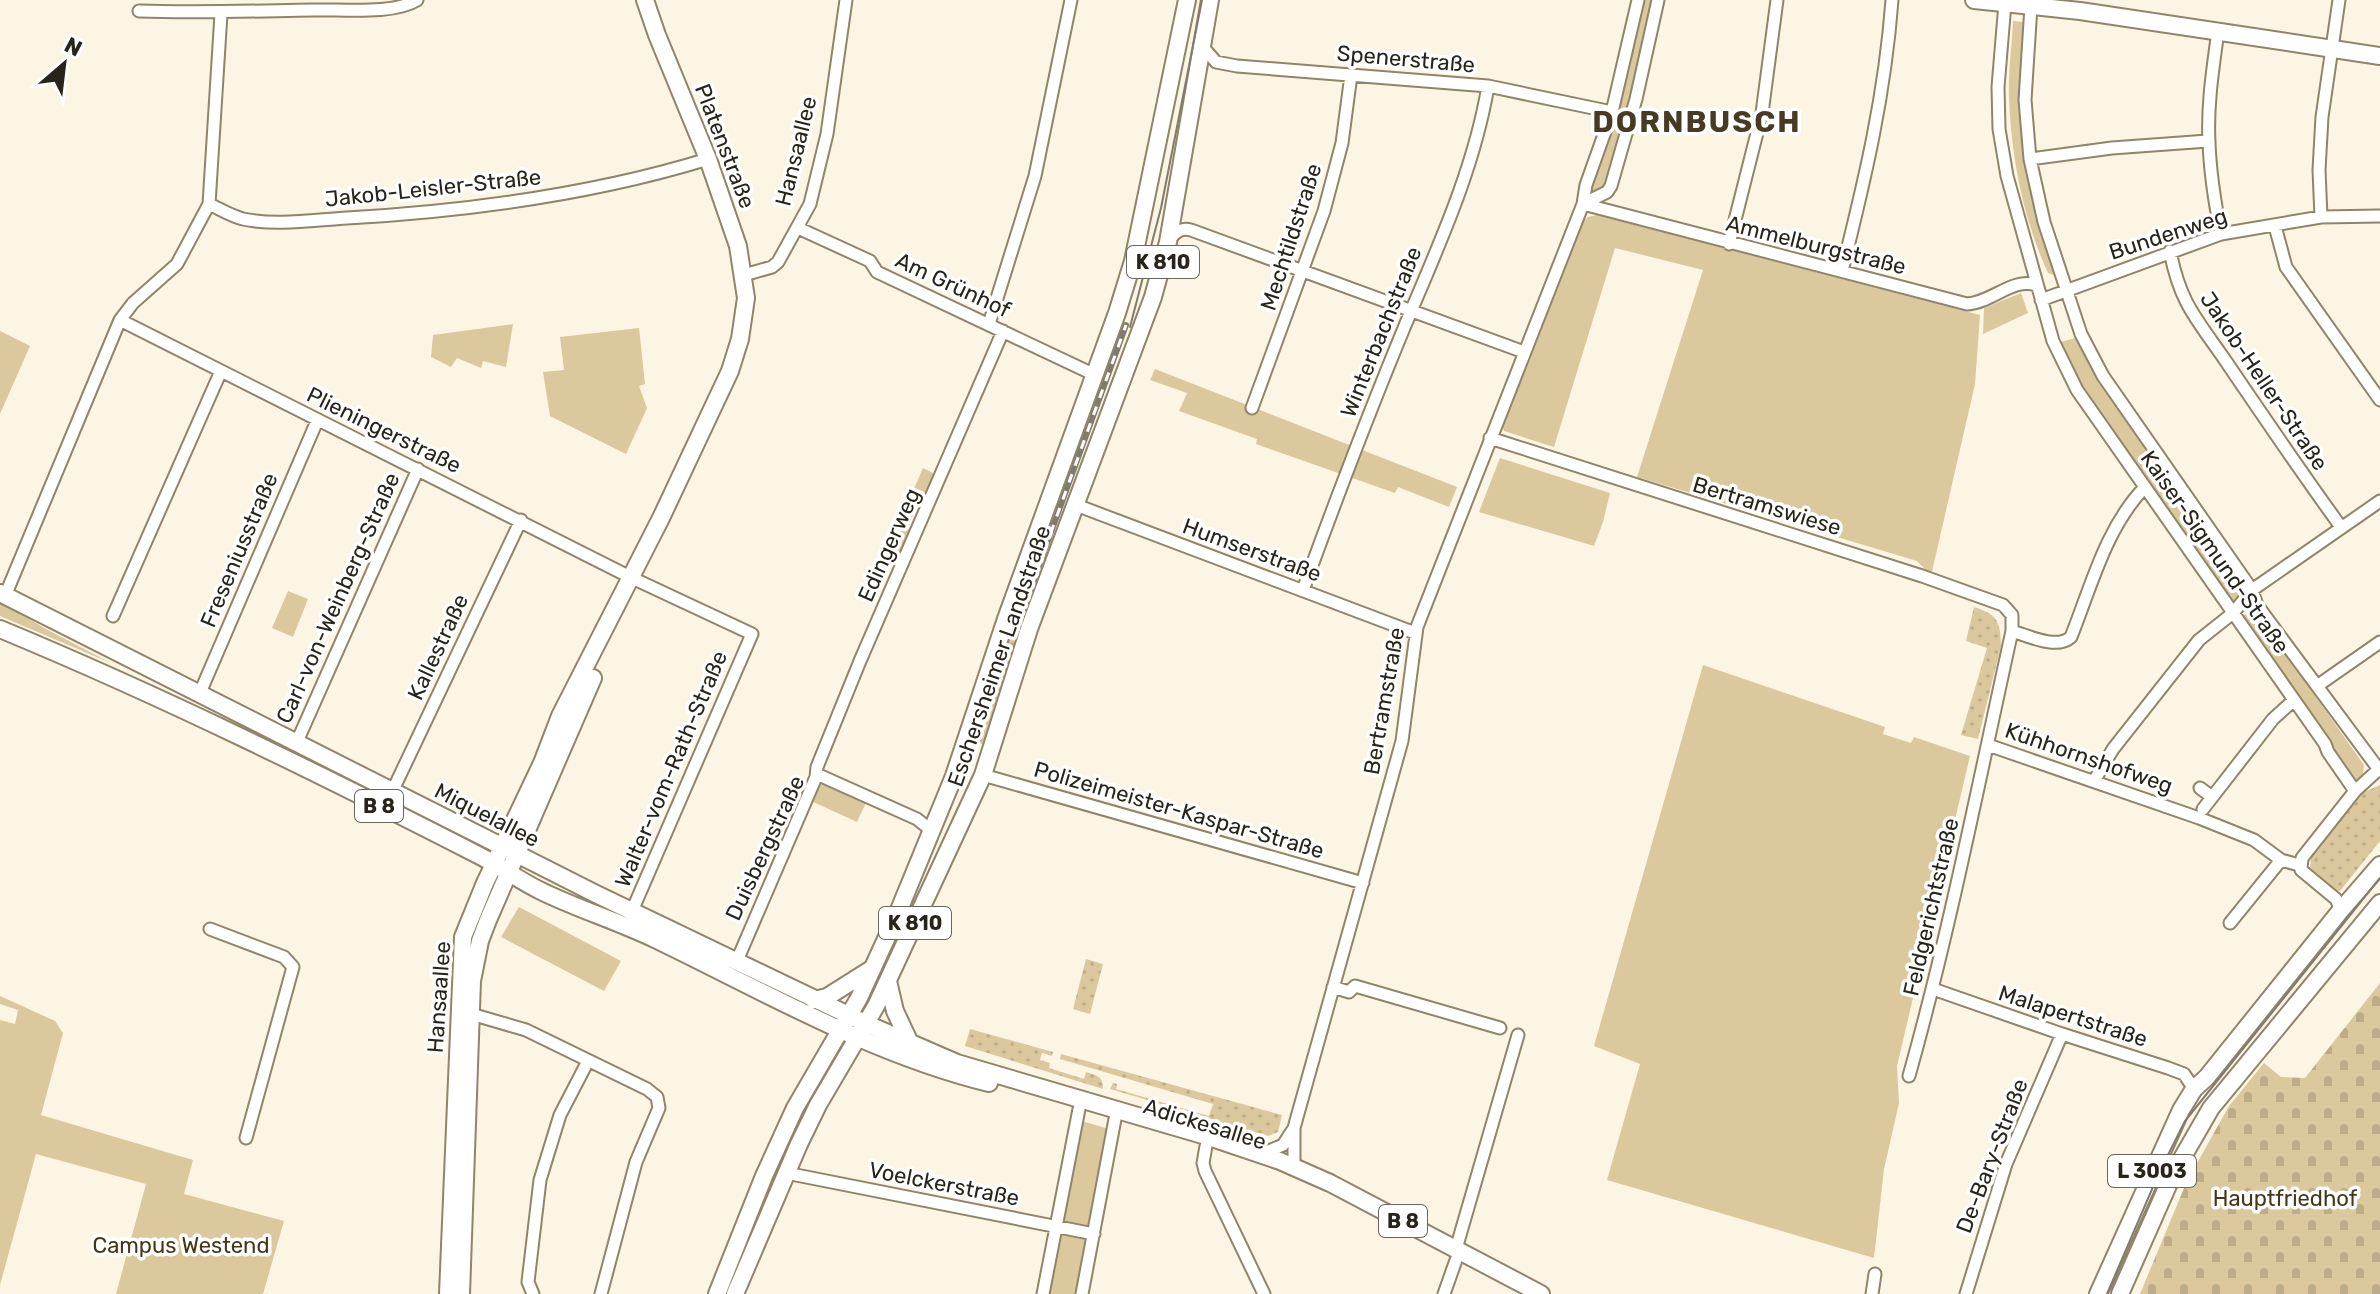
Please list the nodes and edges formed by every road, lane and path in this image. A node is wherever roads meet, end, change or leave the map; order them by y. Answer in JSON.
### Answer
{"nodes":[{"id":1,"x":417,"y":0,"type":"edge"},
{"id":2,"x":633,"y":0,"type":"edge"},
{"id":3,"x":645,"y":0,"type":"edge"},
{"id":4,"x":846,"y":0,"type":"edge"},
{"id":5,"x":1071,"y":0,"type":"edge"},
{"id":6,"x":1187,"y":0,"type":"edge"},
{"id":7,"x":1210,"y":0,"type":"edge"},
{"id":8,"x":1638,"y":0,"type":"edge"},
{"id":9,"x":1658,"y":0,"type":"edge"},
{"id":10,"x":1777,"y":0,"type":"edge"},
{"id":11,"x":1892,"y":0,"type":"edge"},
{"id":12,"x":1974,"y":0,"type":"edge"},
{"id":13,"x":2339,"y":0,"type":"edge"},
{"id":14,"x":2005,"y":3,"type":"junction"},
{"id":15,"x":2031,"y":6,"type":"junction"},
{"id":16,"x":139,"y":11,"type":"dead end"},
{"id":17,"x":221,"y":14,"type":"junction"},
{"id":18,"x":2218,"y":31,"type":"junction"},
{"id":19,"x":657,"y":35,"type":"junction"},
{"id":20,"x":1202,"y":46,"type":"junction"},
{"id":21,"x":2332,"y":48,"type":"junction"},
{"id":22,"x":2380,"y":56,"type":"edge"},
{"id":23,"x":1351,"y":75,"type":"junction"},
{"id":24,"x":1488,"y":86,"type":"junction"},
{"id":25,"x":1612,"y":112,"type":"junction"},
{"id":26,"x":2208,"y":141,"type":"junction"},
{"id":27,"x":708,"y":159,"type":"junction"},
{"id":28,"x":2030,"y":159,"type":"junction"},
{"id":29,"x":209,"y":204,"type":"junction"},
{"id":30,"x":1583,"y":204,"type":"junction"},
{"id":31,"x":2380,"y":216,"type":"edge"},
{"id":32,"x":2321,"y":217,"type":"junction"},
{"id":33,"x":2275,"y":226,"type":"junction"},
{"id":34,"x":798,"y":228,"type":"junction"},
{"id":35,"x":2221,"y":234,"type":"junction"},
{"id":36,"x":1168,"y":242,"type":"junction"},
{"id":37,"x":1729,"y":244,"type":"junction"},
{"id":38,"x":2170,"y":251,"type":"junction"},
{"id":39,"x":1304,"y":271,"type":"junction"},
{"id":40,"x":1842,"y":271,"type":"junction"},
{"id":41,"x":744,"y":275,"type":"junction"},
{"id":42,"x":2036,"y":285,"type":"junction"},
{"id":43,"x":2066,"y":290,"type":"junction"},
{"id":44,"x":2041,"y":300,"type":"junction"},
{"id":45,"x":1412,"y":310,"type":"junction"},
{"id":46,"x":120,"y":320,"type":"junction"},
{"id":47,"x":989,"y":324,"type":"junction"},
{"id":48,"x":1003,"y":331,"type":"junction"},
{"id":49,"x":1524,"y":352,"type":"junction"},
{"id":50,"x":221,"y":371,"type":"junction"},
{"id":51,"x":1095,"y":375,"type":"junction"},
{"id":52,"x":2380,"y":400,"type":"edge"},
{"id":53,"x":1252,"y":408,"type":"dead end"},
{"id":54,"x":317,"y":421,"type":"junction"},
{"id":55,"x":1490,"y":438,"type":"junction"},
{"id":56,"x":418,"y":469,"type":"junction"},
{"id":57,"x":2145,"y":487,"type":"junction"},
{"id":58,"x":2380,"y":501,"type":"edge"},
{"id":59,"x":1076,"y":505,"type":"junction"},
{"id":60,"x":521,"y":520,"type":"junction"},
{"id":61,"x":2341,"y":527,"type":"junction"},
{"id":62,"x":634,"y":578,"type":"junction"},
{"id":63,"x":1303,"y":590,"type":"junction"},
{"id":64,"x":2252,"y":590,"type":"junction"},
{"id":65,"x":3,"y":595,"type":"edge"},
{"id":66,"x":2233,"y":613,"type":"junction"},
{"id":67,"x":113,"y":616,"type":"dead end"},
{"id":68,"x":0,"y":629,"type":"edge"},
{"id":69,"x":2012,"y":631,"type":"junction"},
{"id":70,"x":1415,"y":633,"type":"junction"},
{"id":71,"x":2380,"y":642,"type":"edge"},
{"id":72,"x":2317,"y":686,"type":"junction"},
{"id":73,"x":199,"y":695,"type":"junction"},
{"id":74,"x":2294,"y":700,"type":"junction"},
{"id":75,"x":2107,"y":731,"type":"dead end"},
{"id":76,"x":296,"y":744,"type":"junction"},
{"id":77,"x":2116,"y":744,"type":"junction"},
{"id":78,"x":1988,"y":745,"type":"junction"},
{"id":79,"x":967,"y":770,"type":"junction"},
{"id":80,"x":2379,"y":770,"type":"edge"},
{"id":81,"x":816,"y":777,"type":"junction"},
{"id":82,"x":2094,"y":781,"type":"junction"},
{"id":83,"x":2200,"y":788,"type":"dead end"},
{"id":84,"x":2355,"y":791,"type":"junction"},
{"id":85,"x":392,"y":792,"type":"junction"},
{"id":86,"x":2212,"y":797,"type":"junction"},
{"id":87,"x":2203,"y":809,"type":"dead end"},
{"id":88,"x":926,"y":826,"type":"junction"},
{"id":89,"x":509,"y":850,"type":"junction"},
{"id":90,"x":2281,"y":860,"type":"junction"},
{"id":91,"x":2299,"y":865,"type":"junction"},
{"id":92,"x":2380,"y":865,"type":"edge"},
{"id":93,"x":502,"y":868,"type":"junction"},
{"id":94,"x":1363,"y":883,"type":"junction"},
{"id":95,"x":2380,"y":903,"type":"edge"},
{"id":96,"x":2341,"y":910,"type":"junction"},
{"id":97,"x":632,"y":911,"type":"junction"},
{"id":98,"x":2230,"y":923,"type":"dead end"},
{"id":99,"x":210,"y":929,"type":"dead end"},
{"id":100,"x":736,"y":963,"type":"junction"},
{"id":101,"x":873,"y":968,"type":"junction"},
{"id":102,"x":888,"y":981,"type":"junction"},
{"id":103,"x":1333,"y":987,"type":"junction"},
{"id":104,"x":1933,"y":989,"type":"junction"},
{"id":105,"x":814,"y":1000,"type":"junction"},
{"id":106,"x":471,"y":1014,"type":"junction"},
{"id":107,"x":845,"y":1022,"type":"junction"},
{"id":108,"x":1500,"y":1028,"type":"dead end"},
{"id":109,"x":863,"y":1031,"type":"junction"},
{"id":110,"x":2062,"y":1034,"type":"junction"},
{"id":111,"x":1518,"y":1035,"type":"dead end"},
{"id":112,"x":910,"y":1043,"type":"junction"},
{"id":113,"x":588,"y":1061,"type":"junction"},
{"id":114,"x":1909,"y":1076,"type":"dead end"},
{"id":115,"x":2200,"y":1083,"type":"junction"},
{"id":116,"x":2220,"y":1097,"type":"junction"},
{"id":117,"x":1079,"y":1109,"type":"junction"},
{"id":118,"x":1115,"y":1119,"type":"junction"},
{"id":119,"x":1294,"y":1128,"type":"junction"},
{"id":120,"x":246,"y":1138,"type":"dead end"},
{"id":121,"x":1206,"y":1146,"type":"junction"},
{"id":122,"x":1262,"y":1154,"type":"junction"},
{"id":123,"x":1294,"y":1167,"type":"junction"},
{"id":124,"x":786,"y":1173,"type":"junction"},
{"id":125,"x":1056,"y":1226,"type":"junction"},
{"id":126,"x":1094,"y":1234,"type":"junction"},
{"id":127,"x":1456,"y":1254,"type":"junction"},
{"id":128,"x":1875,"y":1274,"type":"dead end"},
{"id":129,"x":741,"y":1293,"type":"edge"},
{"id":130,"x":1876,"y":1293,"type":"edge"},
{"id":131,"x":448,"y":1294,"type":"edge"},
{"id":132,"x":461,"y":1294,"type":"edge"},
{"id":133,"x":533,"y":1294,"type":"edge"},
{"id":134,"x":601,"y":1294,"type":"edge"},
{"id":135,"x":717,"y":1294,"type":"edge"},
{"id":136,"x":1043,"y":1294,"type":"edge"},
{"id":137,"x":1082,"y":1294,"type":"edge"},
{"id":138,"x":1264,"y":1294,"type":"edge"},
{"id":139,"x":1444,"y":1294,"type":"edge"},
{"id":140,"x":1522,"y":1294,"type":"edge"},
{"id":141,"x":1541,"y":1294,"type":"edge"},
{"id":142,"x":1966,"y":1294,"type":"edge"},
{"id":143,"x":2098,"y":1294,"type":"edge"},
{"id":144,"x":2120,"y":1294,"type":"edge"}],
"edges":[{"from":1,"to":17,"type":"street"},
{"from":2,"to":19,"type":"main road","name":"Platenstraße"},
{"from":3,"to":19,"type":"main road","name":"Platenstraße"},
{"from":4,"to":34,"type":"street","name":"Hansaallee"},
{"from":5,"to":47,"type":"street"},
{"from":6,"to":51,"type":"main road","name":"Eschersheimer Landstraße","number":"K 810"},
{"from":7,"to":20,"type":"main road","name":"Eschersheimer Landstraße","number":"K 810"},
{"from":8,"to":25,"type":"street","name":"Bertramstraße"},
{"from":9,"to":30,"type":"street","name":"Bertramstraße"},
{"from":10,"to":37,"type":"street"},
{"from":11,"to":40,"type":"street"},
{"from":12,"to":14,"type":"main road"},
{"from":13,"to":21,"type":"street"},
{"from":14,"to":15,"type":"main road"},
{"from":14,"to":42,"type":"street","name":"Kaiser-Sigmund-Straße"},
{"from":15,"to":18,"type":"main road"},
{"from":15,"to":28,"type":"street","name":"Kaiser-Sigmund-Straße"},
{"from":16,"to":17,"type":"street"},
{"from":17,"to":29,"type":"street"},
{"from":18,"to":21,"type":"main road"},
{"from":18,"to":26,"type":"street"},
{"from":19,"to":27,"type":"main road","name":"Platenstraße"},
{"from":20,"to":23,"type":"street","name":"Spenerstraße"},
{"from":20,"to":36,"type":"main road","name":"Eschersheimer Landstraße","number":"K 810"},
{"from":21,"to":22,"type":"main road"},
{"from":21,"to":32,"type":"street"},
{"from":23,"to":24,"type":"street","name":"Spenerstraße"},
{"from":23,"to":39,"type":"street","name":"Mechtildstraße"},
{"from":24,"to":25,"type":"street","name":"Spenerstraße"},
{"from":24,"to":45,"type":"street","name":"Winterbachstraße"},
{"from":25,"to":30,"type":"street","name":"Bertramstraße"},
{"from":26,"to":28,"type":"street"},
{"from":26,"to":35,"type":"street"},
{"from":27,"to":29,"type":"street","name":"Jakob-Leisler-Straße"},
{"from":27,"to":41,"type":"main road","name":"Platenstraße"},
{"from":28,"to":43,"type":"street","name":"Kaiser-Sigmund-Straße"},
{"from":29,"to":46,"type":"street"},
{"from":30,"to":37,"type":"street","name":"Ammelburgstraße"},
{"from":30,"to":49,"type":"street","name":"Bertramstraße"},
{"from":31,"to":32,"type":"street","name":"Bundenweg"},
{"from":32,"to":33,"type":"street","name":"Bundenweg"},
{"from":33,"to":35,"type":"street","name":"Bundenweg"},
{"from":33,"to":52,"type":"street"},
{"from":34,"to":41,"type":"street","name":"Hansaallee"},
{"from":34,"to":47,"type":"street","name":"Am Grünhof"},
{"from":35,"to":38,"type":"street","name":"Bundenweg"},
{"from":36,"to":39,"type":"street"},
{"from":36,"to":59,"type":"main road","name":"Eschersheimer Landstraße","number":"K 810"},
{"from":37,"to":40,"type":"street","name":"Ammelburgstraße"},
{"from":38,"to":43,"type":"street","name":"Bundenweg"},
{"from":38,"to":61,"type":"street","name":"Jakob-Heller-Straße"},
{"from":39,"to":45,"type":"street"},
{"from":39,"to":53,"type":"street","name":"Mechtildstraße"},
{"from":40,"to":42,"type":"street","name":"Ammelburgstraße"},
{"from":41,"to":62,"type":"main road","name":"Hansaallee"},
{"from":42,"to":44,"type":"street","name":"Kaiser-Sigmund-Straße"},
{"from":43,"to":44,"type":"street"},
{"from":43,"to":64,"type":"street","name":"Kaiser-Sigmund-Straße"},
{"from":44,"to":57,"type":"street","name":"Kaiser-Sigmund-Straße"},
{"from":45,"to":49,"type":"street"},
{"from":45,"to":63,"type":"street","name":"Winterbachstraße"},
{"from":46,"to":50,"type":"street","name":"Plieningerstraße"},
{"from":46,"to":65,"type":"street"},
{"from":47,"to":48,"type":"street","name":"Am Grünhof"},
{"from":48,"to":51,"type":"street","name":"Am Grünhof"},
{"from":48,"to":81,"type":"street","name":"Edingerweg"},
{"from":49,"to":55,"type":"street","name":"Bertramstraße"},
{"from":50,"to":54,"type":"street","name":"Plieningerstraße"},
{"from":50,"to":67,"type":"street"},
{"from":51,"to":79,"type":"main road","name":"Eschersheimer Landstraße","number":"K 810"},
{"from":54,"to":56,"type":"street","name":"Plieningerstraße"},
{"from":54,"to":73,"type":"street","name":"Freseniusstraße"},
{"from":55,"to":69,"type":"street","name":"Bertramswiese"},
{"from":55,"to":70,"type":"street","name":"Bertramstraße"},
{"from":56,"to":60,"type":"street","name":"Plieningerstraße"},
{"from":56,"to":76,"type":"street","name":"Carl-von-Weinberg-Straße"},
{"from":57,"to":66,"type":"street","name":"Kaiser-Sigmund-Straße"},
{"from":57,"to":69,"type":"street"},
{"from":58,"to":61,"type":"street"},
{"from":59,"to":63,"type":"street","name":"Humserstraße"},
{"from":59,"to":79,"type":"main road","name":"Eschersheimer Landstraße","number":"K 810"},
{"from":60,"to":62,"type":"street","name":"Plieningerstraße"},
{"from":60,"to":85,"type":"street","name":"Kallestraße"},
{"from":61,"to":64,"type":"street"},
{"from":62,"to":89,"type":"main road","name":"Hansaallee"},
{"from":62,"to":97,"type":"street","name":"Walter-vom-Rath-Straße"},
{"from":63,"to":70,"type":"street","name":"Humserstraße"},
{"from":64,"to":66,"type":"street"},
{"from":64,"to":72,"type":"street","name":"Kaiser-Sigmund-Straße"},
{"from":65,"to":73,"type":"main road","name":"Miquelallee","number":"B 8"},
{"from":66,"to":74,"type":"street","name":"Kaiser-Sigmund-Straße"},
{"from":66,"to":77,"type":"street"},
{"from":68,"to":93,"type":"main road","name":"Miquelallee","number":"B 8"},
{"from":69,"to":78,"type":"street","name":"Kühhornshofweg"},
{"from":70,"to":94,"type":"street","name":"Bertramstraße"},
{"from":71,"to":72,"type":"street"},
{"from":72,"to":80,"type":"street","name":"Kaiser-Sigmund-Straße"},
{"from":73,"to":76,"type":"main road","name":"Miquelallee","number":"B 8"},
{"from":74,"to":84,"type":"street","name":"Kaiser-Sigmund-Straße"},
{"from":74,"to":86,"type":"street"},
{"from":75,"to":77,"type":"street"},
{"from":76,"to":85,"type":"main road","name":"Miquelallee","number":"B 8"},
{"from":77,"to":82,"type":"street"},
{"from":78,"to":82,"type":"street","name":"Kühhornshofweg"},
{"from":78,"to":104,"type":"street","name":"Feldgerichtstraße"},
{"from":79,"to":88,"type":"main road","name":"Eschersheimer Landstraße","number":"K 810"},
{"from":79,"to":94,"type":"street","name":"Polizeimeister-Kaspar-Straße"},
{"from":79,"to":102,"type":"main road","name":"Eschersheimer Landstraße","number":"K 810"},
{"from":80,"to":84,"type":"street","name":"Kaiser-Sigmund-Straße"},
{"from":81,"to":88,"type":"street","name":"Duisbergstraße"},
{"from":81,"to":100,"type":"street","name":"Duisbergstraße"},
{"from":82,"to":90,"type":"street","name":"Kühhornshofweg"},
{"from":83,"to":86,"type":"street"},
{"from":84,"to":91,"type":"street"},
{"from":85,"to":89,"type":"main road","name":"Miquelallee","number":"B 8"},
{"from":86,"to":87,"type":"street"},
{"from":88,"to":101,"type":"main road","name":"Eschersheimer Landstraße","number":"K 810"},
{"from":89,"to":93,"type":"main road","name":"Hansaallee"},
{"from":89,"to":97,"type":"main road","name":"Miquelallee","number":"B 8"},
{"from":90,"to":91,"type":"street","name":"Kühhornshofweg"},
{"from":90,"to":98,"type":"street"},
{"from":91,"to":96,"type":"street"},
{"from":92,"to":96,"type":"main road","number":"L 3003"},
{"from":93,"to":106,"type":"main road","name":"Hansaallee"},
{"from":93,"to":107,"type":"main road","name":"Miquelallee","number":"B 8"},
{"from":93,"to":131,"type":"main road","name":"Hansaallee"},
{"from":94,"to":103,"type":"street","name":"Bertramstraße"},
{"from":95,"to":116,"type":"main road","number":"L 3003"},
{"from":96,"to":115,"type":"main road","number":"L 3003"},
{"from":97,"to":100,"type":"main road","name":"Miquelallee","number":"B 8"},
{"from":99,"to":120,"type":"street"},
{"from":100,"to":105,"type":"main road","name":"Miquelallee","number":"B 8"},
{"from":101,"to":105,"type":"main road"},
{"from":101,"to":107,"type":"main road","name":"Eschersheimer Landstraße","number":"K 810"},
{"from":102,"to":109,"type":"main road","name":"Eschersheimer Landstraße","number":"K 810"},
{"from":102,"to":112,"type":"main road"},
{"from":103,"to":108,"type":"street"},
{"from":103,"to":119,"type":"street","name":"Bertramstraße"},
{"from":104,"to":110,"type":"street","name":"Malapertstraße"},
{"from":104,"to":114,"type":"street","name":"Feldgerichtstraße"},
{"from":105,"to":107,"type":"main road","name":"Miquelallee","number":"B 8"},
{"from":106,"to":113,"type":"street"},
{"from":106,"to":132,"type":"main road","name":"Hansaallee"},
{"from":107,"to":109,"type":"main road","name":"Miquelallee","number":"B 8"},
{"from":107,"to":135,"type":"main road","name":"Eschersheimer Landstraße"},
{"from":109,"to":112,"type":"main road","name":"Adickesallee","number":"B 8"},
{"from":109,"to":117,"type":"main road","name":"Adickesallee","number":"B 8"},
{"from":109,"to":124,"type":"main road","name":"Eschersheimer Landstraße"},
{"from":110,"to":115,"type":"street","name":"Malapertstraße"},
{"from":110,"to":142,"type":"street","name":"De-Bary-Straße"},
{"from":111,"to":127,"type":"street"},
{"from":112,"to":122,"type":"main road","name":"Adickesallee","number":"B 8"},
{"from":113,"to":133,"type":"street"},
{"from":113,"to":134,"type":"street"},
{"from":115,"to":116,"type":"street"},
{"from":115,"to":143,"type":"main road","number":"L 3003"},
{"from":116,"to":144,"type":"main road","number":"L 3003"},
{"from":117,"to":118,"type":"main road","name":"Adickesallee","number":"B 8"},
{"from":117,"to":125,"type":"street"},
{"from":118,"to":121,"type":"main road","name":"Adickesallee","number":"B 8"},
{"from":118,"to":126,"type":"street"},
{"from":119,"to":122,"type":"street"},
{"from":119,"to":123,"type":"street","name":"Bertramstraße"},
{"from":121,"to":127,"type":"main road","name":"Adickesallee","number":"B 8"},
{"from":121,"to":138,"type":"street"},
{"from":122,"to":123,"type":"main road","name":"Adickesallee","number":"B 8"},
{"from":123,"to":127,"type":"main road","name":"Adickesallee","number":"B 8"},
{"from":124,"to":125,"type":"street","name":"Voelckerstraße"},
{"from":124,"to":129,"type":"main road","name":"Eschersheimer Landstraße"},
{"from":125,"to":126,"type":"street","name":"Voelckerstraße"},
{"from":125,"to":136,"type":"street"},
{"from":126,"to":137,"type":"street"},
{"from":127,"to":139,"type":"street"},
{"from":127,"to":140,"type":"main road","name":"Adickesallee","number":"B 8"},
{"from":127,"to":141,"type":"main road","name":"Adickesallee","number":"B 8"},
{"from":128,"to":130,"type":"street"}]}
